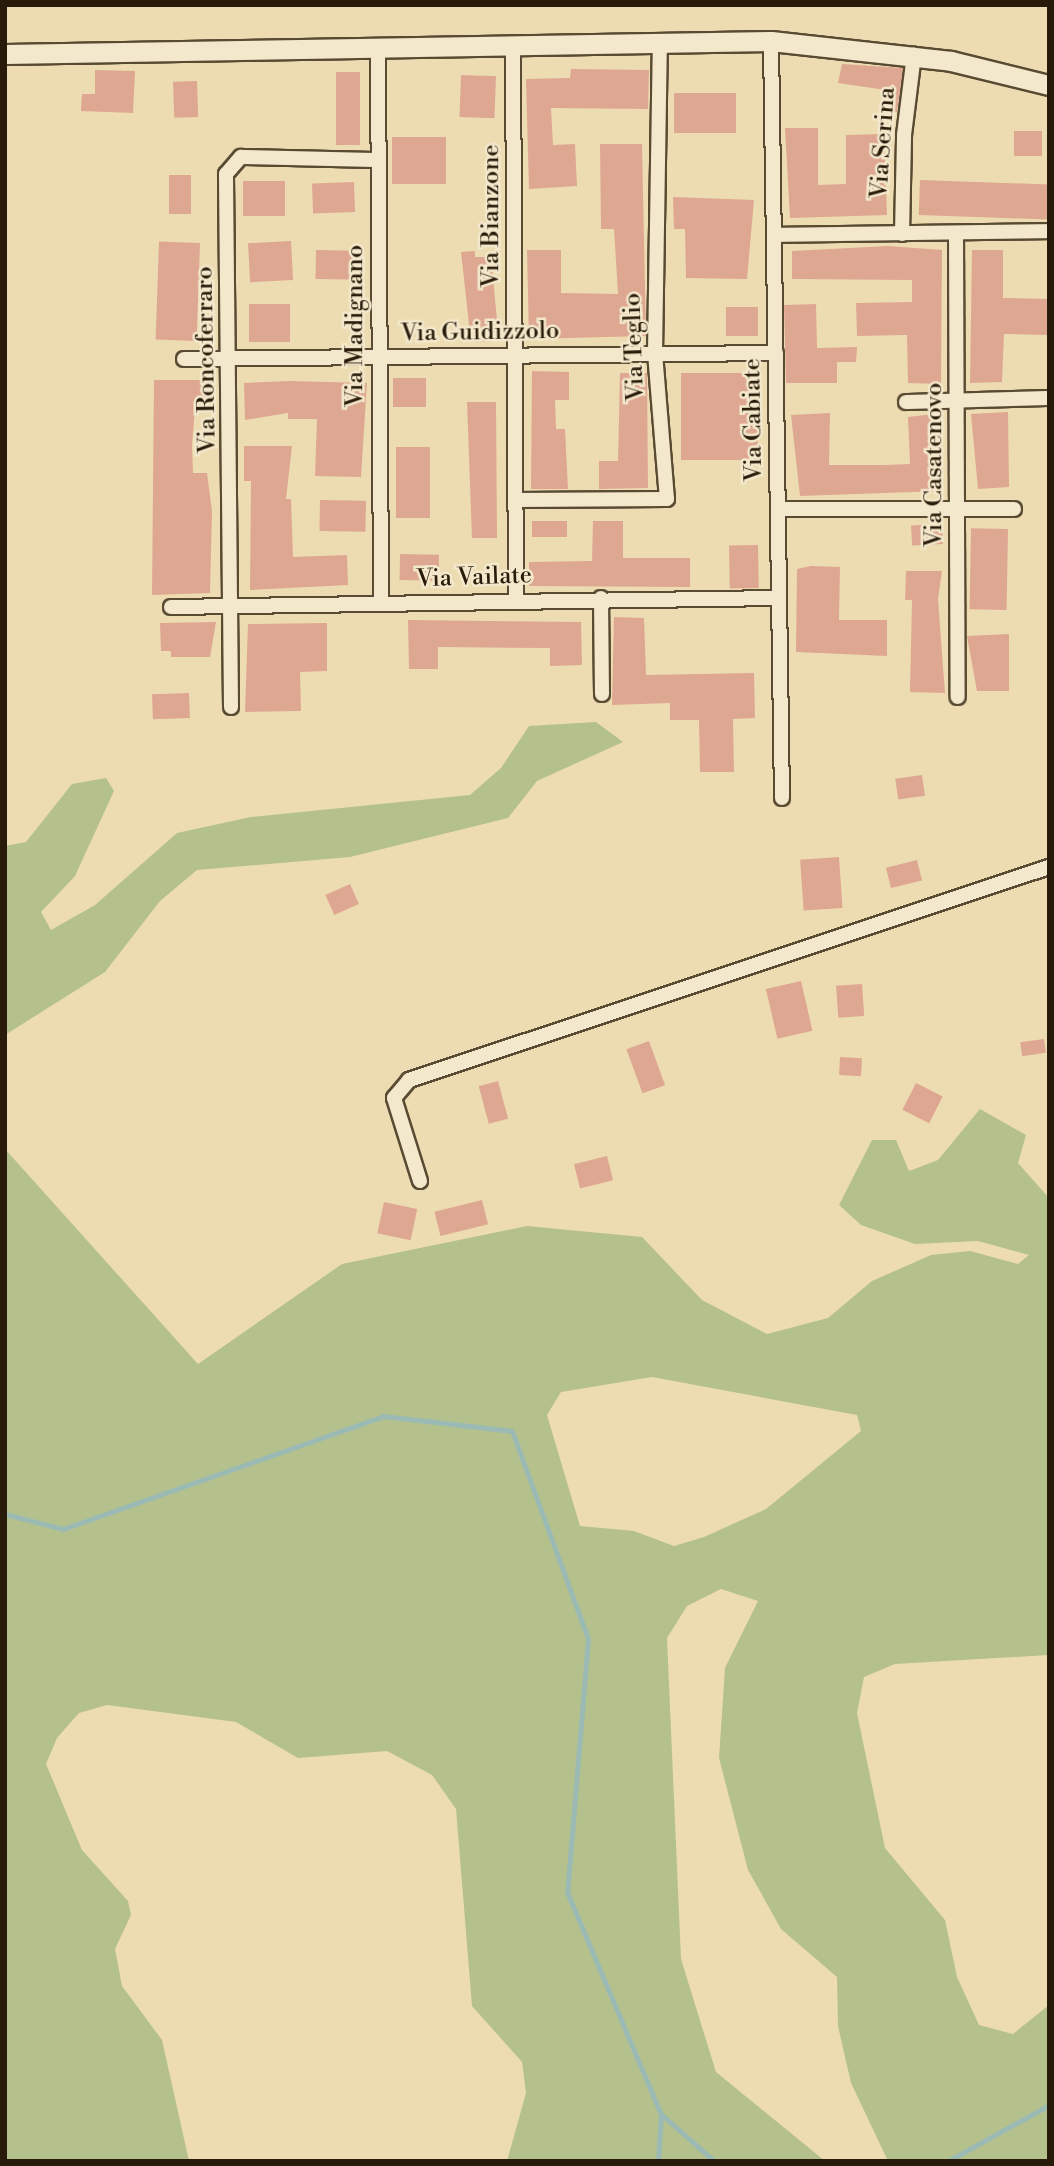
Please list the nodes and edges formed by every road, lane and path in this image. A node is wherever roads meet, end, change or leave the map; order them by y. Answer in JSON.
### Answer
{"nodes":[{"id":1,"x":771,"y":41,"type":"junction"},
{"id":2,"x":660,"y":43,"type":"junction"},
{"id":3,"x":513,"y":45,"type":"junction"},
{"id":4,"x":379,"y":47,"type":"junction"},
{"id":5,"x":5,"y":54,"type":"edge"},
{"id":6,"x":914,"y":55,"type":"junction"},
{"id":7,"x":1049,"y":85,"type":"edge"},
{"id":8,"x":378,"y":160,"type":"junction"},
{"id":9,"x":1049,"y":231,"type":"edge"},
{"id":10,"x":902,"y":233,"type":"junction"},
{"id":11,"x":957,"y":233,"type":"junction"},
{"id":12,"x":775,"y":235,"type":"junction"},
{"id":13,"x":655,"y":353,"type":"junction"},
{"id":14,"x":776,"y":353,"type":"junction"},
{"id":15,"x":515,"y":355,"type":"junction"},
{"id":16,"x":378,"y":357,"type":"junction"},
{"id":17,"x":231,"y":358,"type":"junction"},
{"id":18,"x":184,"y":359,"type":"dead end"},
{"id":19,"x":1049,"y":398,"type":"edge"},
{"id":20,"x":957,"y":400,"type":"junction"},
{"id":21,"x":906,"y":402,"type":"dead end"},
{"id":22,"x":516,"y":500,"type":"junction"},
{"id":23,"x":779,"y":509,"type":"junction"},
{"id":24,"x":1014,"y":509,"type":"dead end"},
{"id":25,"x":958,"y":511,"type":"junction"},
{"id":26,"x":516,"y":598,"type":"junction"},
{"id":27,"x":601,"y":598,"type":"junction"},
{"id":28,"x":779,"y":598,"type":"junction"},
{"id":29,"x":381,"y":604,"type":"junction"},
{"id":30,"x":233,"y":606,"type":"junction"},
{"id":31,"x":171,"y":607,"type":"dead end"},
{"id":32,"x":602,"y":694,"type":"dead end"},
{"id":33,"x":958,"y":697,"type":"dead end"},
{"id":34,"x":231,"y":707,"type":"dead end"},
{"id":35,"x":782,"y":798,"type":"dead end"},
{"id":36,"x":1049,"y":867,"type":"edge"},
{"id":37,"x":420,"y":1181,"type":"dead end"}],
"edges":[{"from":1,"to":2,"type":"street"},
{"from":1,"to":6,"type":"street"},
{"from":1,"to":12,"type":"street","name":"Via Cabiate"},
{"from":2,"to":3,"type":"street"},
{"from":2,"to":13,"type":"street","name":"Via Teglio"},
{"from":3,"to":4,"type":"street"},
{"from":3,"to":15,"type":"street","name":"Via Bianzone"},
{"from":4,"to":5,"type":"street"},
{"from":4,"to":8,"type":"street","name":"Via Madignano"},
{"from":6,"to":7,"type":"street"},
{"from":6,"to":10,"type":"street","name":"Via Serina"},
{"from":8,"to":16,"type":"street","name":"Via Madignano"},
{"from":8,"to":17,"type":"street","name":"Via Roncoferraro"},
{"from":9,"to":11,"type":"street"},
{"from":10,"to":11,"type":"street"},
{"from":10,"to":12,"type":"street"},
{"from":11,"to":20,"type":"street","name":"Via Casatenovo"},
{"from":12,"to":14,"type":"street","name":"Via Cabiate"},
{"from":13,"to":14,"type":"street","name":"Via Guidizzolo"},
{"from":13,"to":15,"type":"street","name":"Via Guidizzolo"},
{"from":13,"to":22,"type":"street","name":"Via Teglio"},
{"from":14,"to":23,"type":"street","name":"Via Cabiate"},
{"from":15,"to":16,"type":"street","name":"Via Guidizzolo"},
{"from":15,"to":22,"type":"street","name":"Via Bianzone"},
{"from":16,"to":17,"type":"street","name":"Via Guidizzolo"},
{"from":16,"to":29,"type":"street","name":"Via Madignano"},
{"from":17,"to":18,"type":"street","name":"Via Guidizzolo"},
{"from":17,"to":30,"type":"street","name":"Via Roncoferraro"},
{"from":19,"to":20,"type":"street"},
{"from":20,"to":21,"type":"street"},
{"from":20,"to":25,"type":"street","name":"Via Casatenovo"},
{"from":22,"to":26,"type":"street","name":"Via Bianzone"},
{"from":23,"to":25,"type":"street"},
{"from":23,"to":28,"type":"street","name":"Via Cabiate"},
{"from":24,"to":25,"type":"street"},
{"from":25,"to":33,"type":"street","name":"Via Casatenovo"},
{"from":26,"to":27,"type":"street","name":"Via Vailate"},
{"from":26,"to":29,"type":"street","name":"Via Vailate"},
{"from":27,"to":28,"type":"street","name":"Via Vailate"},
{"from":27,"to":32,"type":"street"},
{"from":28,"to":35,"type":"street","name":"Via Cabiate"},
{"from":29,"to":30,"type":"street","name":"Via Vailate"},
{"from":30,"to":31,"type":"street","name":"Via Vailate"},
{"from":30,"to":34,"type":"street","name":"Via Roncoferraro"},
{"from":36,"to":37,"type":"street"}]}
